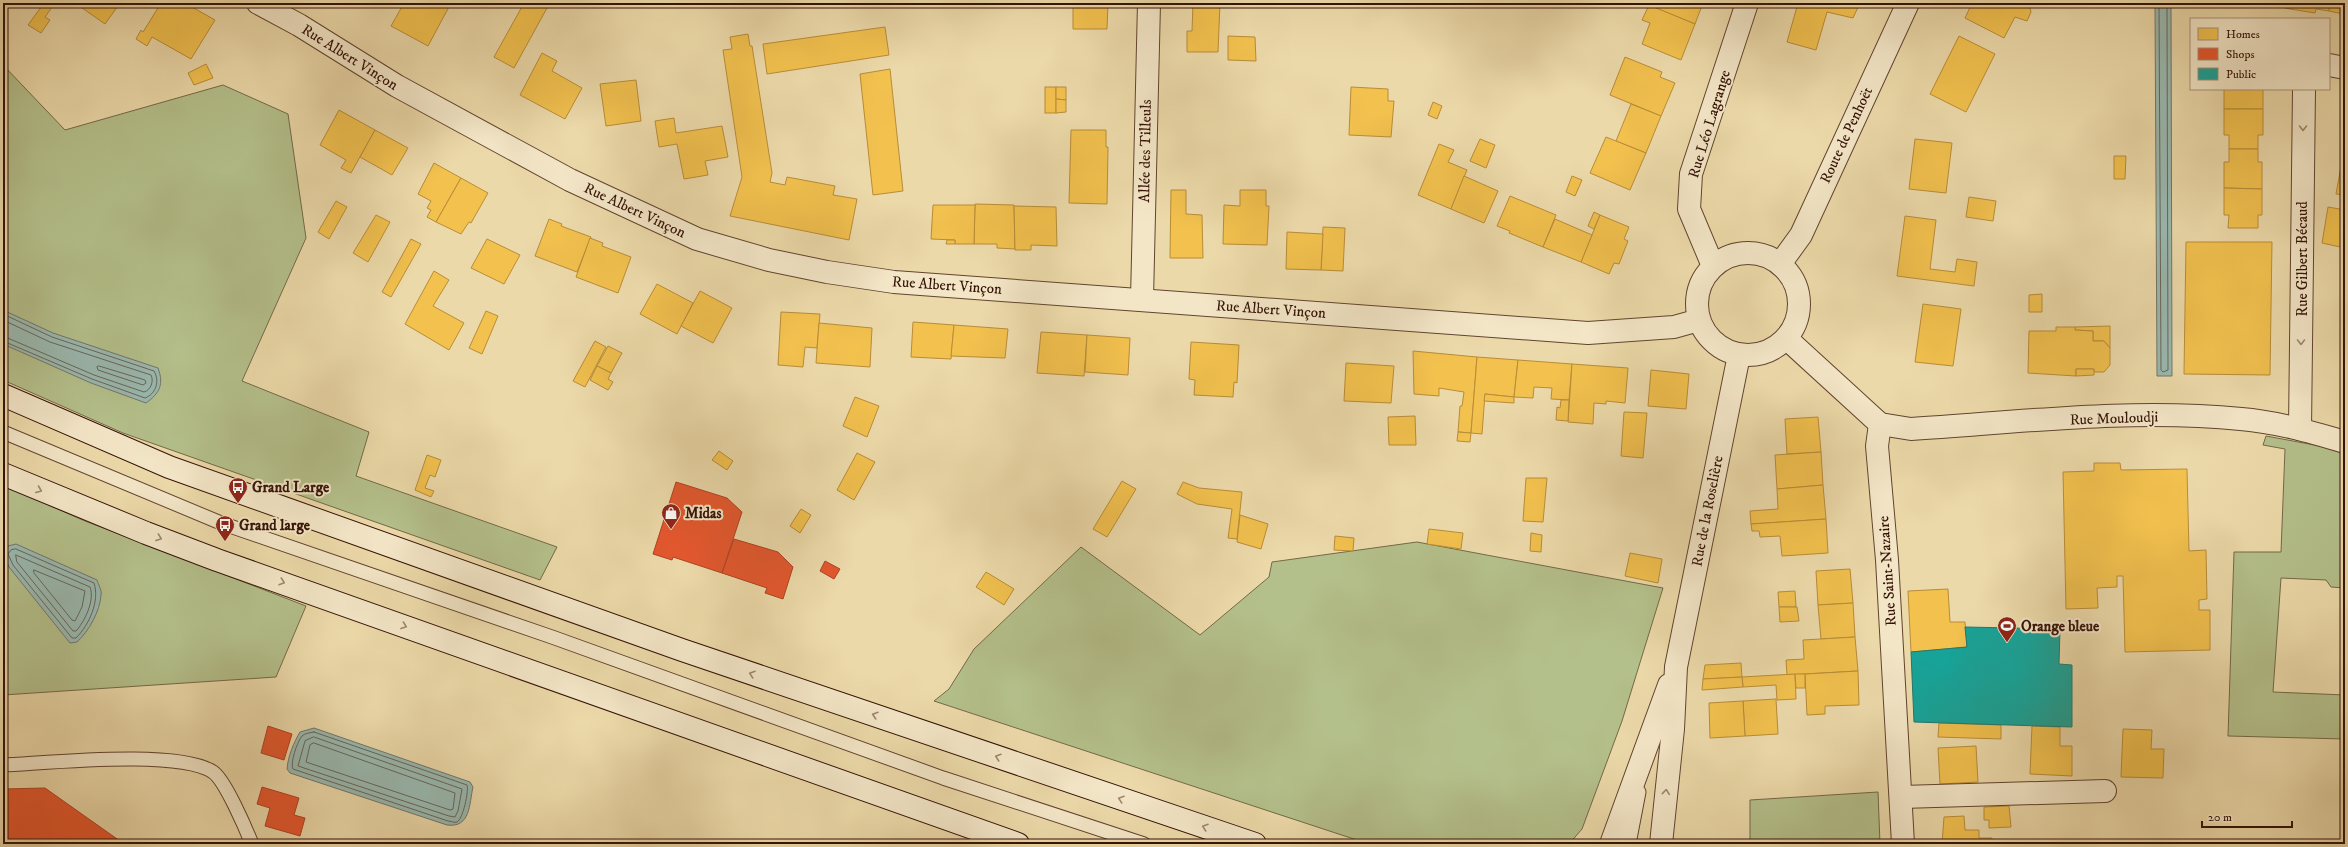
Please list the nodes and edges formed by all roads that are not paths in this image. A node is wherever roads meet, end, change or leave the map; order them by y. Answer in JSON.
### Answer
{"nodes":[{"id":1,"x":258,"y":3,"type":"edge"},
{"id":2,"x":1149,"y":3,"type":"edge"},
{"id":3,"x":1747,"y":3,"type":"edge"},
{"id":4,"x":1908,"y":3,"type":"edge"},
{"id":5,"x":2330,"y":65,"type":"edge"},
{"id":6,"x":2345,"y":68,"type":"edge"},
{"id":7,"x":2304,"y":90,"type":"edge"},
{"id":8,"x":1780,"y":264,"type":"junction"},
{"id":9,"x":1713,"y":266,"type":"junction"},
{"id":10,"x":1142,"y":299,"type":"junction"},
{"id":11,"x":1699,"y":320,"type":"junction"},
{"id":12,"x":1786,"y":338,"type":"junction"},
{"id":13,"x":1739,"y":355,"type":"junction"},
{"id":14,"x":3,"y":395,"type":"edge"},
{"id":15,"x":1880,"y":424,"type":"junction"},
{"id":16,"x":2300,"y":429,"type":"junction"},
{"id":17,"x":3,"y":432,"type":"edge"},
{"id":18,"x":2345,"y":442,"type":"edge"},
{"id":19,"x":3,"y":474,"type":"edge"},
{"id":20,"x":1676,"y":667,"type":"junction"},
{"id":21,"x":1649,"y":735,"type":"junction"},
{"id":22,"x":3,"y":765,"type":"edge"},
{"id":23,"x":2105,"y":791,"type":"dead end"},
{"id":24,"x":1902,"y":797,"type":"junction"},
{"id":25,"x":1659,"y":840,"type":"edge"},
{"id":26,"x":252,"y":844,"type":"edge"},
{"id":27,"x":1018,"y":844,"type":"edge"},
{"id":28,"x":1144,"y":844,"type":"edge"},
{"id":29,"x":1255,"y":844,"type":"edge"},
{"id":30,"x":1611,"y":844,"type":"edge"},
{"id":31,"x":1629,"y":844,"type":"edge"},
{"id":32,"x":1903,"y":844,"type":"edge"}],
"edges":[{"from":1,"to":10,"type":"street","name":"Rue Albert Vinçon"},
{"from":2,"to":10,"type":"street","name":"Allée des Tilleuls"},
{"from":3,"to":9,"type":"street","name":"Rue Léo Lagrange"},
{"from":4,"to":8,"type":"street","name":"Route de Penhoët"},
{"from":5,"to":6,"type":"street"},
{"from":7,"to":16,"type":"street","name":"Rue Gilbert Bécaud","one_way":true},
{"from":8,"to":9,"type":"street"},
{"from":8,"to":12,"type":"street"},
{"from":9,"to":11,"type":"street"},
{"from":10,"to":11,"type":"street","name":"Rue Albert Vinçon"},
{"from":11,"to":13,"type":"street"},
{"from":12,"to":13,"type":"street"},
{"from":12,"to":15,"type":"street"},
{"from":13,"to":20,"type":"street","name":"Rue de la Roselière"},
{"from":29,"to":14,"type":"street","one_way":true},
{"from":15,"to":16,"type":"street","name":"Rue Mouloudji"},
{"from":15,"to":24,"type":"street","name":"Rue Saint-Nazaire"},
{"from":16,"to":18,"type":"street","name":"Rue Mouloudji"},
{"from":17,"to":28,"type":"lane"},
{"from":19,"to":27,"type":"street","one_way":true},
{"from":20,"to":21,"type":"street","name":"Rue de la Roselière"},
{"from":25,"to":20,"type":"street","name":"Rue de la Roselière","one_way":true},
{"from":21,"to":30,"type":"street","name":"Rue de la Roselière"},
{"from":21,"to":31,"type":"lane"},
{"from":22,"to":26,"type":"lane"},
{"from":23,"to":24,"type":"street"},
{"from":24,"to":32,"type":"street","name":"Rue Saint-Nazaire"}]}
